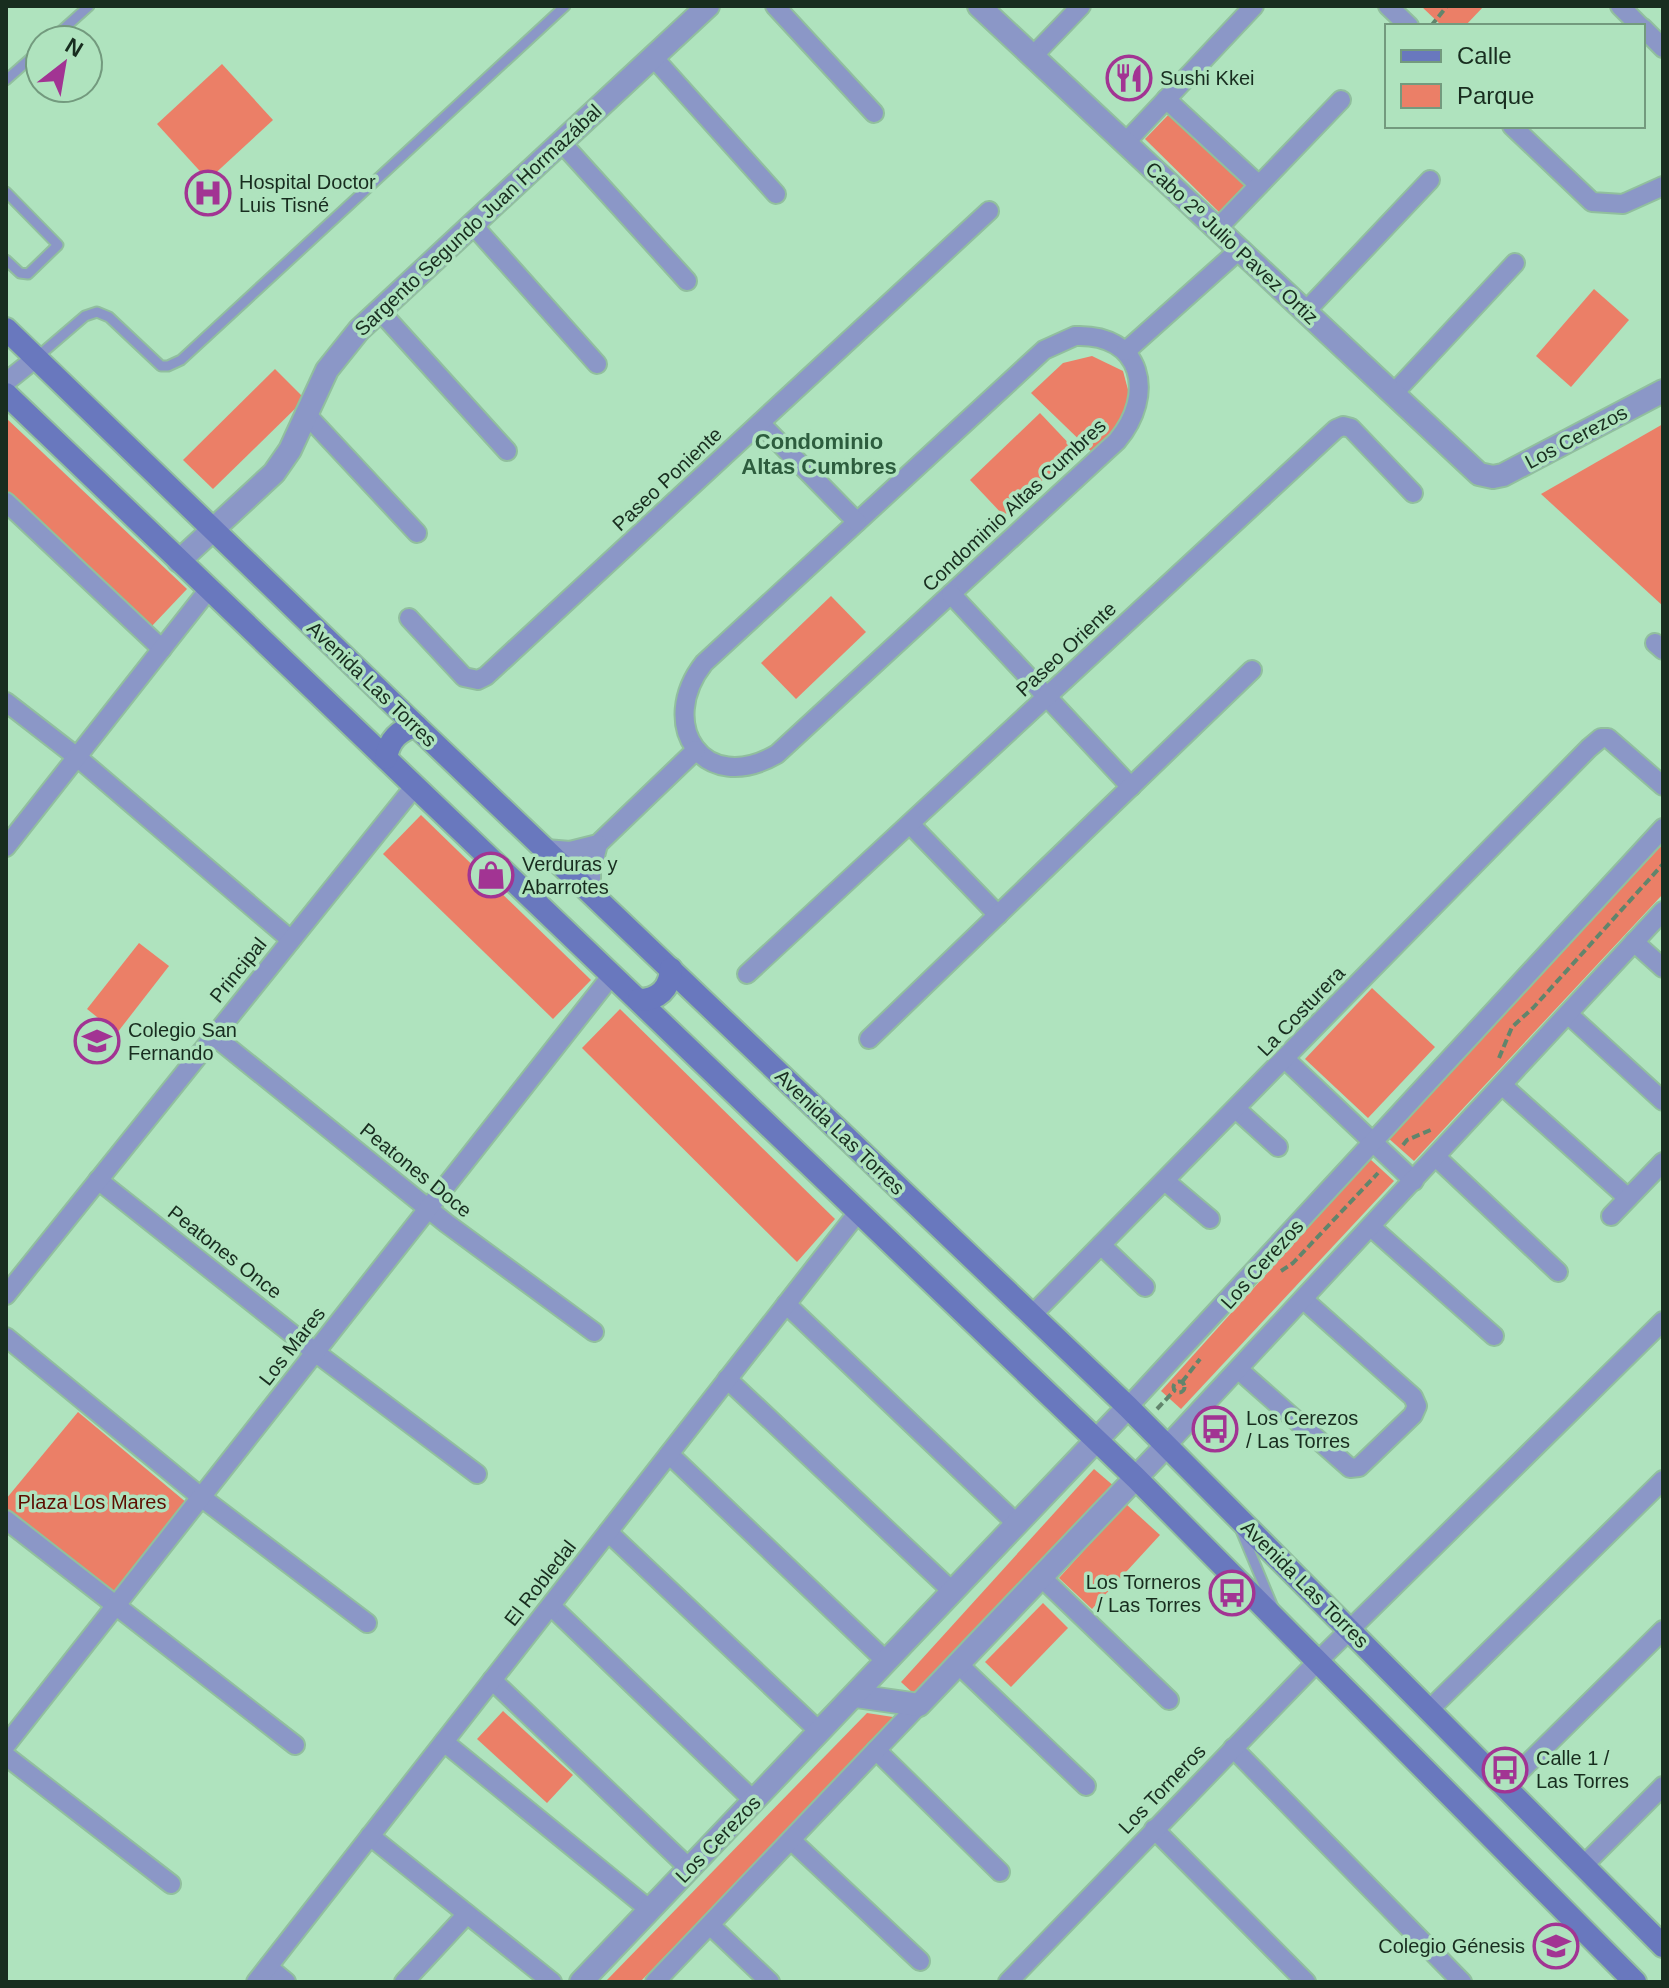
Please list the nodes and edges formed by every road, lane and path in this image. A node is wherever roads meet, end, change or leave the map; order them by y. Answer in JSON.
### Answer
{"nodes":[{"id":1,"x":89,"y":6,"type":"edge"},
{"id":2,"x":565,"y":6,"type":"edge"},
{"id":3,"x":708,"y":6,"type":"edge"},
{"id":4,"x":775,"y":6,"type":"edge"},
{"id":5,"x":979,"y":6,"type":"edge"},
{"id":6,"x":1081,"y":6,"type":"edge"},
{"id":7,"x":1254,"y":6,"type":"edge"},
{"id":8,"x":1388,"y":6,"type":"edge"},
{"id":9,"x":1447,"y":6,"type":"edge"},
{"id":10,"x":1620,"y":6,"type":"edge"},
{"id":11,"x":69,"y":24,"type":"edge"},
{"id":12,"x":1407,"y":24,"type":"edge"},
{"id":13,"x":1433,"y":24,"type":"edge"},
{"id":14,"x":1639,"y":24,"type":"edge"},
{"id":15,"x":1645,"y":30,"type":"edge"},
{"id":16,"x":1663,"y":48,"type":"edge"},
{"id":17,"x":1033,"y":56,"type":"junction"},
{"id":18,"x":653,"y":57,"type":"junction"},
{"id":19,"x":24,"y":64,"type":"edge"},
{"id":20,"x":6,"y":80,"type":"edge"},
{"id":21,"x":1166,"y":99,"type":"junction"},
{"id":22,"x":1341,"y":100,"type":"dead end"},
{"id":23,"x":874,"y":113,"type":"dead end"},
{"id":24,"x":1514,"y":128,"type":"edge"},
{"id":25,"x":561,"y":142,"type":"junction"},
{"id":26,"x":1125,"y":143,"type":"junction"},
{"id":27,"x":1430,"y":180,"type":"dead end"},
{"id":28,"x":1259,"y":185,"type":"junction"},
{"id":29,"x":1663,"y":186,"type":"edge"},
{"id":30,"x":6,"y":192,"type":"edge"},
{"id":31,"x":776,"y":194,"type":"dead end"},
{"id":32,"x":989,"y":211,"type":"dead end"},
{"id":33,"x":472,"y":224,"type":"junction"},
{"id":34,"x":1217,"y":229,"type":"junction"},
{"id":35,"x":1239,"y":250,"type":"junction"},
{"id":36,"x":6,"y":260,"type":"edge"},
{"id":37,"x":1515,"y":263,"type":"dead end"},
{"id":38,"x":687,"y":281,"type":"dead end"},
{"id":39,"x":379,"y":310,"type":"junction"},
{"id":40,"x":1305,"y":312,"type":"junction"},
{"id":41,"x":6,"y":329,"type":"edge"},
{"id":42,"x":1126,"y":351,"type":"junction"},
{"id":43,"x":36,"y":358,"type":"junction"},
{"id":44,"x":597,"y":364,"type":"dead end"},
{"id":45,"x":6,"y":382,"type":"edge"},
{"id":46,"x":1663,"y":391,"type":"edge"},
{"id":47,"x":6,"y":394,"type":"edge"},
{"id":48,"x":1393,"y":394,"type":"junction"},
{"id":49,"x":305,"y":413,"type":"junction"},
{"id":50,"x":760,"y":423,"type":"junction"},
{"id":51,"x":507,"y":451,"type":"dead end"},
{"id":52,"x":1488,"y":477,"type":"joint"},
{"id":53,"x":1413,"y":493,"type":"dead end"},
{"id":54,"x":6,"y":502,"type":"edge"},
{"id":55,"x":857,"y":522,"type":"junction"},
{"id":56,"x":212,"y":530,"type":"junction"},
{"id":57,"x":417,"y":533,"type":"dead end"},
{"id":58,"x":179,"y":561,"type":"junction"},
{"id":59,"x":209,"y":589,"type":"junction"},
{"id":60,"x":951,"y":594,"type":"junction"},
{"id":61,"x":409,"y":618,"type":"dead end"},
{"id":62,"x":162,"y":649,"type":"junction"},
{"id":63,"x":1252,"y":670,"type":"dead end"},
{"id":64,"x":1047,"y":697,"type":"junction"},
{"id":65,"x":6,"y":702,"type":"edge"},
{"id":66,"x":416,"y":726,"type":"junction"},
{"id":67,"x":696,"y":750,"type":"junction"},
{"id":68,"x":77,"y":757,"type":"junction"},
{"id":69,"x":386,"y":758,"type":"junction"},
{"id":70,"x":415,"y":786,"type":"junction"},
{"id":71,"x":1663,"y":786,"type":"edge"},
{"id":72,"x":1131,"y":787,"type":"junction"},
{"id":73,"x":910,"y":824,"type":"junction"},
{"id":74,"x":1663,"y":828,"type":"edge"},
{"id":75,"x":598,"y":844,"type":"junction"},
{"id":76,"x":6,"y":847,"type":"edge"},
{"id":77,"x":546,"y":849,"type":"junction"},
{"id":78,"x":1663,"y":864,"type":"edge"},
{"id":79,"x":591,"y":893,"type":"junction"},
{"id":80,"x":1663,"y":911,"type":"edge"},
{"id":81,"x":998,"y":915,"type":"junction"},
{"id":82,"x":291,"y":940,"type":"junction"},
{"id":83,"x":1634,"y":942,"type":"junction"},
{"id":84,"x":1663,"y":968,"type":"edge"},
{"id":85,"x":671,"y":969,"type":"junction"},
{"id":86,"x":747,"y":974,"type":"dead end"},
{"id":87,"x":612,"y":975,"type":"junction"},
{"id":88,"x":639,"y":1000,"type":"junction"},
{"id":89,"x":1568,"y":1014,"type":"junction"},
{"id":90,"x":214,"y":1036,"type":"junction"},
{"id":91,"x":869,"y":1039,"type":"dead end"},
{"id":92,"x":1285,"y":1059,"type":"junction"},
{"id":93,"x":1494,"y":1063,"type":"dead end"},
{"id":94,"x":1502,"y":1085,"type":"junction"},
{"id":95,"x":1663,"y":1101,"type":"edge"},
{"id":96,"x":1236,"y":1109,"type":"junction"},
{"id":97,"x":1441,"y":1120,"type":"dead end"},
{"id":98,"x":1373,"y":1143,"type":"junction"},
{"id":99,"x":1278,"y":1147,"type":"dead end"},
{"id":100,"x":1436,"y":1157,"type":"junction"},
{"id":101,"x":1390,"y":1159,"type":"junction"},
{"id":102,"x":1663,"y":1162,"type":"edge"},
{"id":103,"x":98,"y":1180,"type":"junction"},
{"id":104,"x":1165,"y":1181,"type":"junction"},
{"id":105,"x":1414,"y":1181,"type":"junction"},
{"id":106,"x":1628,"y":1198,"type":"junction"},
{"id":107,"x":428,"y":1208,"type":"junction"},
{"id":108,"x":859,"y":1211,"type":"junction"},
{"id":109,"x":1611,"y":1216,"type":"dead end"},
{"id":110,"x":1210,"y":1219,"type":"dead end"},
{"id":111,"x":1371,"y":1227,"type":"junction"},
{"id":112,"x":1101,"y":1245,"type":"junction"},
{"id":113,"x":1558,"y":1272,"type":"dead end"},
{"id":114,"x":1276,"y":1273,"type":"dead end"},
{"id":115,"x":1145,"y":1287,"type":"dead end"},
{"id":116,"x":6,"y":1295,"type":"edge"},
{"id":117,"x":1304,"y":1300,"type":"junction"},
{"id":118,"x":786,"y":1304,"type":"junction"},
{"id":119,"x":1032,"y":1315,"type":"junction"},
{"id":120,"x":1663,"y":1321,"type":"edge"},
{"id":121,"x":594,"y":1332,"type":"dead end"},
{"id":122,"x":1494,"y":1336,"type":"dead end"},
{"id":123,"x":6,"y":1337,"type":"edge"},
{"id":124,"x":315,"y":1352,"type":"junction"},
{"id":125,"x":1203,"y":1353,"type":"dead end"},
{"id":126,"x":1239,"y":1370,"type":"junction"},
{"id":127,"x":727,"y":1379,"type":"junction"},
{"id":128,"x":1182,"y":1382,"type":"dead end"},
{"id":129,"x":1128,"y":1407,"type":"junction"},
{"id":130,"x":1096,"y":1440,"type":"junction"},
{"id":131,"x":1167,"y":1445,"type":"junction"},
{"id":132,"x":669,"y":1454,"type":"junction"},
{"id":133,"x":477,"y":1474,"type":"dead end"},
{"id":134,"x":1136,"y":1478,"type":"junction"},
{"id":135,"x":1663,"y":1480,"type":"edge"},
{"id":136,"x":201,"y":1497,"type":"junction"},
{"id":137,"x":1232,"y":1511,"type":"junction"},
{"id":138,"x":6,"y":1520,"type":"edge"},
{"id":139,"x":1017,"y":1524,"type":"junction"},
{"id":140,"x":608,"y":1532,"type":"junction"},
{"id":141,"x":1041,"y":1577,"type":"junction"},
{"id":142,"x":953,"y":1592,"type":"junction"},
{"id":143,"x":115,"y":1606,"type":"junction"},
{"id":144,"x":551,"y":1606,"type":"junction"},
{"id":145,"x":367,"y":1623,"type":"dead end"},
{"id":146,"x":1281,"y":1624,"type":"junction"},
{"id":147,"x":1350,"y":1629,"type":"junction"},
{"id":148,"x":1663,"y":1630,"type":"edge"},
{"id":149,"x":1318,"y":1661,"type":"junction"},
{"id":150,"x":887,"y":1662,"type":"junction"},
{"id":151,"x":958,"y":1664,"type":"junction"},
{"id":152,"x":492,"y":1680,"type":"junction"},
{"id":153,"x":856,"y":1696,"type":"junction"},
{"id":154,"x":1169,"y":1700,"type":"dead end"},
{"id":155,"x":919,"y":1705,"type":"junction"},
{"id":156,"x":1429,"y":1710,"type":"junction"},
{"id":157,"x":820,"y":1732,"type":"junction"},
{"id":158,"x":444,"y":1742,"type":"junction"},
{"id":159,"x":6,"y":1745,"type":"edge"},
{"id":160,"x":295,"y":1745,"type":"dead end"},
{"id":161,"x":1233,"y":1748,"type":"junction"},
{"id":162,"x":876,"y":1750,"type":"junction"},
{"id":163,"x":6,"y":1756,"type":"edge"},
{"id":164,"x":1086,"y":1786,"type":"dead end"},
{"id":165,"x":1505,"y":1786,"type":"junction"},
{"id":166,"x":1663,"y":1786,"type":"edge"},
{"id":167,"x":754,"y":1801,"type":"junction"},
{"id":168,"x":1154,"y":1829,"type":"junction"},
{"id":169,"x":370,"y":1836,"type":"junction"},
{"id":170,"x":791,"y":1840,"type":"junction"},
{"id":171,"x":1584,"y":1865,"type":"junction"},
{"id":172,"x":690,"y":1869,"type":"junction"},
{"id":173,"x":1000,"y":1872,"type":"dead end"},
{"id":174,"x":171,"y":1884,"type":"dead end"},
{"id":175,"x":650,"y":1910,"type":"junction"},
{"id":176,"x":467,"y":1914,"type":"junction"},
{"id":177,"x":710,"y":1925,"type":"junction"},
{"id":178,"x":1661,"y":1941,"type":"edge"},
{"id":179,"x":920,"y":1961,"type":"dead end"},
{"id":180,"x":262,"y":1975,"type":"edge"},
{"id":181,"x":1304,"y":1981,"type":"edge"},
{"id":182,"x":286,"y":1982,"type":"edge"},
{"id":183,"x":404,"y":1982,"type":"edge"},
{"id":184,"x":552,"y":1982,"type":"edge"},
{"id":185,"x":581,"y":1982,"type":"edge"},
{"id":186,"x":655,"y":1982,"type":"edge"},
{"id":187,"x":770,"y":1982,"type":"edge"},
{"id":188,"x":1009,"y":1982,"type":"edge"},
{"id":189,"x":1462,"y":1982,"type":"edge"},
{"id":190,"x":1635,"y":1982,"type":"edge"}],
"edges":[{"from":1,"to":11,"type":"lane"},
{"from":2,"to":43,"type":"lane"},
{"from":3,"to":18,"type":"street","name":"Sargento Segundo Juan Hormazábal"},
{"from":4,"to":23,"type":"street"},
{"from":5,"to":17,"type":"street","name":"Cabo 2º Julio Pavez Ortiz"},
{"from":6,"to":17,"type":"street"},
{"from":7,"to":21,"type":"street"},
{"from":8,"to":12,"type":"street"},
{"from":9,"to":13,"type":"path"},
{"from":10,"to":14,"type":"street"},
{"from":15,"to":16,"type":"street"},
{"from":17,"to":26,"type":"street","name":"Cabo 2º Julio Pavez Ortiz"},
{"from":18,"to":25,"type":"street","name":"Sargento Segundo Juan Hormazábal"},
{"from":18,"to":31,"type":"street"},
{"from":19,"to":20,"type":"lane"},
{"from":21,"to":26,"type":"street"},
{"from":21,"to":28,"type":"street"},
{"from":22,"to":28,"type":"street"},
{"from":24,"to":29,"type":"street"},
{"from":25,"to":33,"type":"street","name":"Sargento Segundo Juan Hormazábal"},
{"from":25,"to":38,"type":"street"},
{"from":26,"to":34,"type":"street","name":"Cabo 2º Julio Pavez Ortiz"},
{"from":27,"to":40,"type":"street"},
{"from":28,"to":34,"type":"street"},
{"from":30,"to":36,"type":"lane"},
{"from":32,"to":50,"type":"street","name":"Paseo Poniente"},
{"from":33,"to":39,"type":"street","name":"Sargento Segundo Juan Hormazábal"},
{"from":33,"to":44,"type":"street"},
{"from":34,"to":35,"type":"street","name":"Cabo 2º Julio Pavez Ortiz"},
{"from":35,"to":40,"type":"street","name":"Cabo 2º Julio Pavez Ortiz"},
{"from":35,"to":42,"type":"street"},
{"from":37,"to":48,"type":"street"},
{"from":39,"to":49,"type":"street","name":"Sargento Segundo Juan Hormazábal"},
{"from":39,"to":51,"type":"street"},
{"from":40,"to":48,"type":"street","name":"Cabo 2º Julio Pavez Ortiz"},
{"from":41,"to":43,"type":"main road","name":"Avenida Las Torres"},
{"from":42,"to":55,"type":"street"},
{"from":42,"to":60,"type":"street","name":"Condominio Altas Cumbres"},
{"from":43,"to":45,"type":"street"},
{"from":43,"to":56,"type":"main road","name":"Avenida Las Torres"},
{"from":46,"to":52,"type":"street","name":"Los Cerezos"},
{"from":47,"to":58,"type":"main road"},
{"from":48,"to":52,"type":"street","name":"Cabo 2º Julio Pavez Ortiz"},
{"from":49,"to":56,"type":"street","name":"Sargento Segundo Juan Hormazábal"},
{"from":49,"to":57,"type":"street"},
{"from":50,"to":55,"type":"street"},
{"from":50,"to":61,"type":"street","name":"Paseo Poniente"},
{"from":53,"to":64,"type":"street","name":"Paseo Oriente"},
{"from":54,"to":62,"type":"street"},
{"from":55,"to":67,"type":"street"},
{"from":56,"to":58,"type":"street","name":"Sargento Segundo Juan Hormazábal"},
{"from":56,"to":66,"type":"main road","name":"Avenida Las Torres"},
{"from":58,"to":59,"type":"main road"},
{"from":59,"to":62,"type":"street"},
{"from":59,"to":69,"type":"main road"},
{"from":60,"to":64,"type":"street"},
{"from":60,"to":67,"type":"street","name":"Condominio Altas Cumbres"},
{"from":62,"to":68,"type":"street"},
{"from":63,"to":72,"type":"street"},
{"from":64,"to":72,"type":"street"},
{"from":64,"to":73,"type":"street","name":"Paseo Oriente"},
{"from":65,"to":68,"type":"street"},
{"from":66,"to":69,"type":"main road"},
{"from":66,"to":77,"type":"main road","name":"Avenida Las Torres"},
{"from":67,"to":75,"type":"street"},
{"from":68,"to":76,"type":"street"},
{"from":68,"to":82,"type":"street"},
{"from":69,"to":70,"type":"main road"},
{"from":70,"to":82,"type":"street","name":"Principal"},
{"from":70,"to":87,"type":"main road"},
{"from":71,"to":92,"type":"street","name":"La Costurera"},
{"from":72,"to":81,"type":"street"},
{"from":73,"to":81,"type":"street"},
{"from":73,"to":86,"type":"street","name":"Paseo Oriente"},
{"from":74,"to":98,"type":"street","name":"Los Cerezos"},
{"from":75,"to":77,"type":"street"},
{"from":75,"to":79,"type":"street"},
{"from":77,"to":79,"type":"main road","name":"Avenida Las Torres"},
{"from":78,"to":93,"type":"path"},
{"from":79,"to":85,"type":"main road","name":"Avenida Las Torres"},
{"from":80,"to":83,"type":"street"},
{"from":81,"to":91,"type":"street"},
{"from":82,"to":90,"type":"street","name":"Principal"},
{"from":83,"to":84,"type":"street"},
{"from":83,"to":89,"type":"street"},
{"from":85,"to":88,"type":"main road"},
{"from":85,"to":119,"type":"main road","name":"Avenida Las Torres"},
{"from":87,"to":88,"type":"main road"},
{"from":87,"to":107,"type":"street","name":"Los Mares"},
{"from":88,"to":108,"type":"main road"},
{"from":89,"to":94,"type":"street"},
{"from":89,"to":95,"type":"street"},
{"from":90,"to":103,"type":"street","name":"Principal"},
{"from":90,"to":107,"type":"street","name":"Peatones Doce"},
{"from":92,"to":96,"type":"street","name":"La Costurera"},
{"from":92,"to":98,"type":"street"},
{"from":94,"to":100,"type":"street"},
{"from":94,"to":106,"type":"street"},
{"from":96,"to":99,"type":"street"},
{"from":96,"to":104,"type":"street","name":"La Costurera"},
{"from":97,"to":101,"type":"path"},
{"from":98,"to":101,"type":"street"},
{"from":98,"to":129,"type":"street","name":"Los Cerezos"},
{"from":100,"to":105,"type":"street"},
{"from":100,"to":113,"type":"street"},
{"from":101,"to":105,"type":"street"},
{"from":101,"to":114,"type":"path"},
{"from":102,"to":106,"type":"street"},
{"from":103,"to":116,"type":"street","name":"Principal"},
{"from":103,"to":124,"type":"street","name":"Peatones Once"},
{"from":104,"to":110,"type":"street"},
{"from":104,"to":112,"type":"street","name":"La Costurera"},
{"from":105,"to":111,"type":"street"},
{"from":106,"to":109,"type":"street"},
{"from":107,"to":121,"type":"street","name":"Peatones Doce"},
{"from":107,"to":124,"type":"street","name":"Los Mares"},
{"from":108,"to":118,"type":"street","name":"El Robledal"},
{"from":108,"to":130,"type":"main road"},
{"from":111,"to":117,"type":"street"},
{"from":111,"to":122,"type":"street"},
{"from":112,"to":115,"type":"street"},
{"from":112,"to":119,"type":"street","name":"La Costurera"},
{"from":117,"to":126,"type":"street"},
{"from":117,"to":126,"type":"street"},
{"from":118,"to":127,"type":"street","name":"El Robledal"},
{"from":118,"to":139,"type":"street"},
{"from":119,"to":129,"type":"main road","name":"Avenida Las Torres"},
{"from":120,"to":147,"type":"street","name":"Los Torneros"},
{"from":123,"to":136,"type":"street"},
{"from":124,"to":133,"type":"street","name":"Peatones Once"},
{"from":124,"to":136,"type":"street","name":"Los Mares"},
{"from":125,"to":128,"type":"path"},
{"from":126,"to":131,"type":"street"},
{"from":127,"to":132,"type":"street","name":"El Robledal"},
{"from":127,"to":142,"type":"street"},
{"from":129,"to":130,"type":"street","name":"Los Cerezos"},
{"from":129,"to":131,"type":"main road","name":"Avenida Las Torres"},
{"from":130,"to":134,"type":"main road"},
{"from":130,"to":139,"type":"street","name":"Los Cerezos"},
{"from":131,"to":134,"type":"street"},
{"from":131,"to":137,"type":"main road","name":"Avenida Las Torres"},
{"from":132,"to":140,"type":"street","name":"El Robledal"},
{"from":132,"to":150,"type":"street"},
{"from":134,"to":141,"type":"street"},
{"from":134,"to":146,"type":"main road"},
{"from":135,"to":156,"type":"street"},
{"from":136,"to":143,"type":"street","name":"Los Mares"},
{"from":136,"to":145,"type":"street"},
{"from":137,"to":146,"type":"lane"},
{"from":137,"to":147,"type":"main road","name":"Avenida Las Torres"},
{"from":138,"to":143,"type":"street"},
{"from":139,"to":142,"type":"street","name":"Los Cerezos"},
{"from":140,"to":144,"type":"street","name":"El Robledal"},
{"from":140,"to":157,"type":"street"},
{"from":141,"to":151,"type":"street"},
{"from":141,"to":154,"type":"street"},
{"from":142,"to":150,"type":"street","name":"Los Cerezos"},
{"from":143,"to":159,"type":"street","name":"Los Mares"},
{"from":143,"to":160,"type":"street"},
{"from":144,"to":152,"type":"street","name":"El Robledal"},
{"from":144,"to":167,"type":"street"},
{"from":146,"to":149,"type":"main road"},
{"from":147,"to":149,"type":"street","name":"Los Torneros"},
{"from":147,"to":156,"type":"main road","name":"Avenida Las Torres"},
{"from":148,"to":165,"type":"street"},
{"from":149,"to":161,"type":"street","name":"Los Torneros"},
{"from":149,"to":190,"type":"main road"},
{"from":150,"to":153,"type":"street","name":"Los Cerezos"},
{"from":151,"to":155,"type":"street"},
{"from":151,"to":164,"type":"street"},
{"from":152,"to":158,"type":"street","name":"El Robledal"},
{"from":152,"to":172,"type":"street"},
{"from":153,"to":155,"type":"street"},
{"from":153,"to":157,"type":"street","name":"Los Cerezos"},
{"from":155,"to":162,"type":"street"},
{"from":156,"to":165,"type":"main road","name":"Avenida Las Torres"},
{"from":157,"to":167,"type":"street","name":"Los Cerezos"},
{"from":158,"to":169,"type":"street","name":"El Robledal"},
{"from":158,"to":175,"type":"street"},
{"from":161,"to":168,"type":"street","name":"Los Torneros"},
{"from":161,"to":189,"type":"street"},
{"from":162,"to":170,"type":"street"},
{"from":162,"to":173,"type":"street"},
{"from":163,"to":174,"type":"street"},
{"from":165,"to":171,"type":"main road","name":"Avenida Las Torres"},
{"from":166,"to":171,"type":"street"},
{"from":167,"to":172,"type":"street","name":"Los Cerezos"},
{"from":168,"to":181,"type":"street"},
{"from":168,"to":188,"type":"street","name":"Los Torneros"},
{"from":169,"to":176,"type":"street"},
{"from":169,"to":180,"type":"street","name":"El Robledal"},
{"from":170,"to":177,"type":"street"},
{"from":170,"to":179,"type":"street"},
{"from":171,"to":178,"type":"main road","name":"Avenida Las Torres"},
{"from":172,"to":175,"type":"street","name":"Los Cerezos"},
{"from":175,"to":185,"type":"street","name":"Los Cerezos"},
{"from":176,"to":183,"type":"street"},
{"from":176,"to":184,"type":"street"},
{"from":177,"to":186,"type":"street"},
{"from":177,"to":187,"type":"street"},
{"from":180,"to":182,"type":"street"}]}
